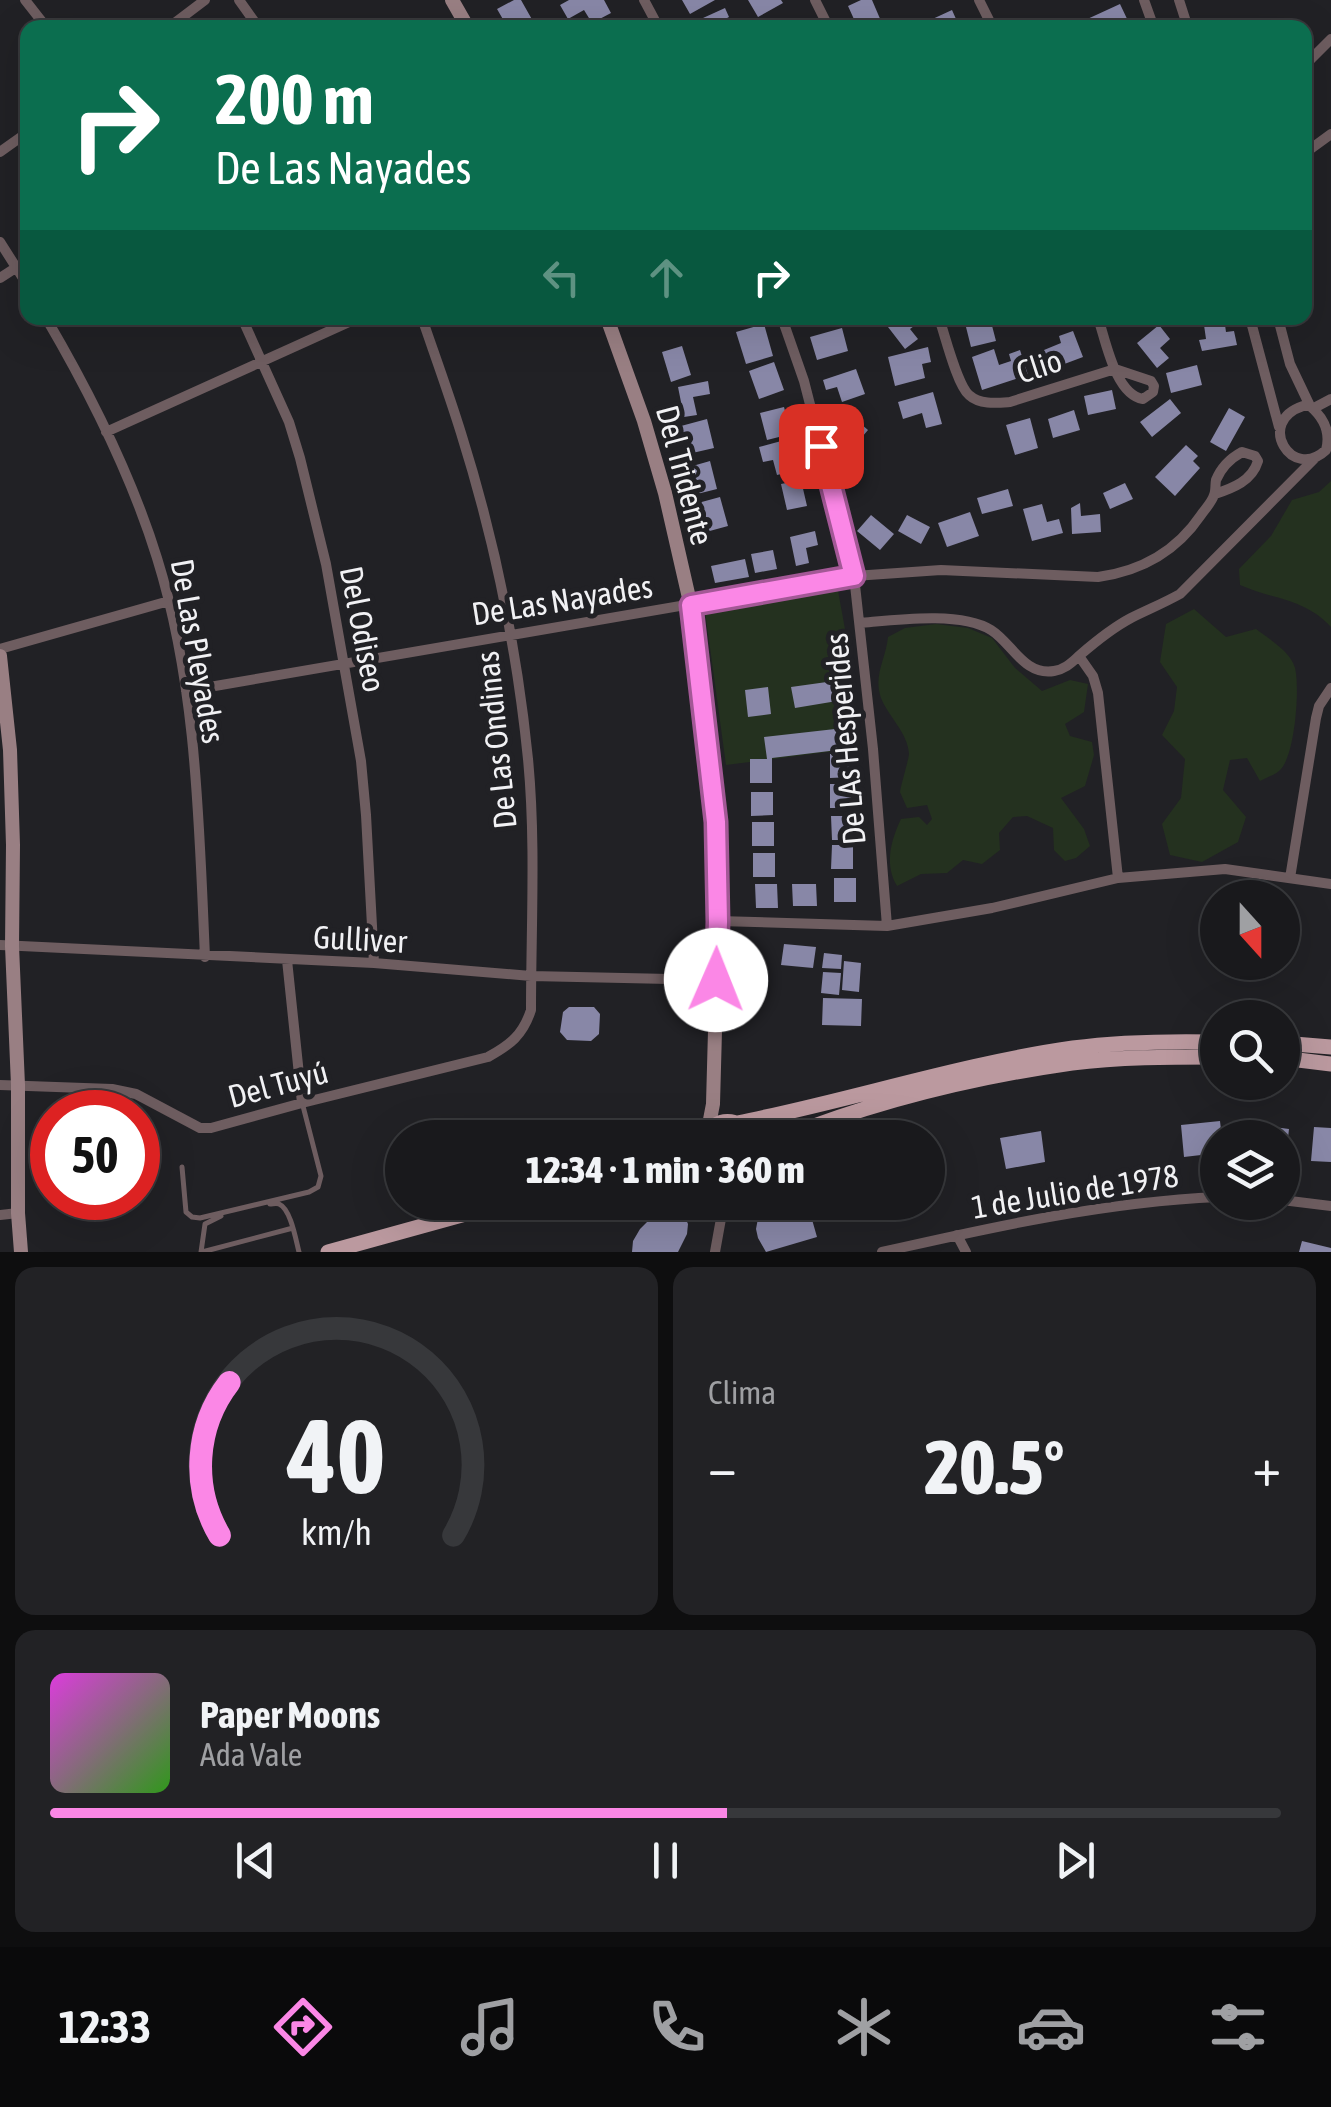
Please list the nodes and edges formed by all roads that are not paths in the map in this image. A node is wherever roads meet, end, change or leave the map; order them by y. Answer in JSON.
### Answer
{"nodes":[{"id":1,"x":25,"y":0,"type":"edge"},
{"id":2,"x":205,"y":0,"type":"edge"},
{"id":3,"x":41,"y":20,"type":"edge"},
{"id":4,"x":179,"y":20,"type":"edge"},
{"id":5,"x":1331,"y":40,"type":"edge"},
{"id":6,"x":1312,"y":58,"type":"edge"},
{"id":7,"x":0,"y":242,"type":"edge"},
{"id":8,"x":17,"y":268,"type":"junction"},
{"id":9,"x":20,"y":273,"type":"edge"},
{"id":10,"x":0,"y":278,"type":"edge"},
{"id":11,"x":50,"y":325,"type":"edge"},
{"id":12,"x":245,"y":325,"type":"edge"},
{"id":13,"x":342,"y":325,"type":"edge"},
{"id":14,"x":424,"y":325,"type":"edge"},
{"id":15,"x":610,"y":325,"type":"edge"},
{"id":16,"x":784,"y":325,"type":"edge"},
{"id":17,"x":941,"y":325,"type":"edge"},
{"id":18,"x":1100,"y":325,"type":"edge"},
{"id":19,"x":1252,"y":325,"type":"edge"},
{"id":20,"x":1280,"y":325,"type":"edge"},
{"id":21,"x":262,"y":361,"type":"junction"},
{"id":22,"x":1331,"y":398,"type":"edge"},
{"id":23,"x":1312,"y":407,"type":"junction"},
{"id":24,"x":1279,"y":427,"type":"junction"},
{"id":25,"x":106,"y":432,"type":"junction"},
{"id":26,"x":1322,"y":456,"type":"edge"},
{"id":27,"x":1215,"y":494,"type":"junction"},
{"id":28,"x":854,"y":576,"type":"junction"},
{"id":29,"x":169,"y":601,"type":"junction"},
{"id":30,"x":691,"y":605,"type":"junction"},
{"id":31,"x":860,"y":622,"type":"junction"},
{"id":32,"x":510,"y":634,"type":"junction"},
{"id":33,"x":0,"y":653,"type":"edge"},
{"id":34,"x":1079,"y":656,"type":"junction"},
{"id":35,"x":345,"y":662,"type":"junction"},
{"id":36,"x":1331,"y":688,"type":"edge"},
{"id":37,"x":186,"y":691,"type":"junction"},
{"id":38,"x":1118,"y":878,"type":"junction"},
{"id":39,"x":1290,"y":878,"type":"junction"},
{"id":40,"x":1331,"y":884,"type":"edge"},
{"id":41,"x":718,"y":922,"type":"junction"},
{"id":42,"x":887,"y":926,"type":"junction"},
{"id":43,"x":6,"y":945,"type":"edge"},
{"id":44,"x":205,"y":956,"type":"junction"},
{"id":45,"x":286,"y":960,"type":"junction"},
{"id":46,"x":374,"y":963,"type":"junction"},
{"id":47,"x":530,"y":976,"type":"junction"},
{"id":48,"x":716,"y":980,"type":"junction"},
{"id":49,"x":1200,"y":1043,"type":"edge"},
{"id":50,"x":511,"y":1044,"type":"joint"},
{"id":51,"x":1300,"y":1045,"type":"edge"},
{"id":52,"x":1331,"y":1047,"type":"edge"},
{"id":53,"x":1200,"y":1058,"type":"edge"},
{"id":54,"x":1300,"y":1060,"type":"edge"},
{"id":55,"x":1331,"y":1064,"type":"edge"},
{"id":56,"x":714,"y":1070,"type":"junction"},
{"id":57,"x":0,"y":1085,"type":"edge"},
{"id":58,"x":18,"y":1085,"type":"junction"},
{"id":59,"x":302,"y":1103,"type":"junction"},
{"id":60,"x":709,"y":1120,"type":"edge"},
{"id":61,"x":734,"y":1120,"type":"edge"},
{"id":62,"x":747,"y":1120,"type":"edge"},
{"id":63,"x":836,"y":1120,"type":"edge"},
{"id":64,"x":182,"y":1167,"type":"dead end"},
{"id":65,"x":1200,"y":1197,"type":"edge"},
{"id":66,"x":1300,"y":1202,"type":"edge"},
{"id":67,"x":1331,"y":1206,"type":"edge"},
{"id":68,"x":18,"y":1213,"type":"junction"},
{"id":69,"x":0,"y":1214,"type":"edge"},
{"id":70,"x":444,"y":1220,"type":"edge"},
{"id":71,"x":721,"y":1220,"type":"edge"},
{"id":72,"x":293,"y":1228,"type":"junction"},
{"id":73,"x":956,"y":1235,"type":"junction"},
{"id":74,"x":21,"y":1252,"type":"edge"},
{"id":75,"x":201,"y":1252,"type":"edge"},
{"id":76,"x":299,"y":1252,"type":"edge"},
{"id":77,"x":328,"y":1252,"type":"edge"},
{"id":78,"x":715,"y":1252,"type":"edge"},
{"id":79,"x":882,"y":1252,"type":"edge"},
{"id":80,"x":966,"y":1252,"type":"edge"}],
"edges":[{"from":1,"to":3,"type":"street"},
{"from":2,"to":4,"type":"street"},
{"from":5,"to":6,"type":"street"},
{"from":7,"to":8,"type":"street"},
{"from":8,"to":9,"type":"street"},
{"from":8,"to":10,"type":"street"},
{"from":11,"to":25,"type":"street","name":"De Las Pleyades"},
{"from":12,"to":21,"type":"street","name":"Del Odiseo"},
{"from":13,"to":21,"type":"street"},
{"from":14,"to":32,"type":"street","name":"De Las Ondinas"},
{"from":15,"to":30,"type":"main road","name":"Del Tridente"},
{"from":16,"to":28,"type":"street","name":"De LAs Hesperides"},
{"from":17,"to":18,"type":"street","name":"Clio"},
{"from":19,"to":24,"type":"street"},
{"from":20,"to":23,"type":"street"},
{"from":21,"to":25,"type":"street"},
{"from":21,"to":35,"type":"street","name":"Del Odiseo"},
{"from":22,"to":23,"type":"street"},
{"from":23,"to":24,"type":"street"},
{"from":23,"to":26,"type":"street"},
{"from":24,"to":26,"type":"street"},
{"from":25,"to":29,"type":"street","name":"De Las Pleyades"},
{"from":26,"to":34,"type":"street"},
{"from":27,"to":27,"type":"street","name":"De Las Nayades"},
{"from":27,"to":28,"type":"street","name":"De Las Nayades"},
{"from":28,"to":30,"type":"street","name":"De Las Nayades"},
{"from":28,"to":31,"type":"street","name":"De LAs Hesperides"},
{"from":29,"to":33,"type":"street"},
{"from":29,"to":37,"type":"street","name":"De Las Pleyades"},
{"from":30,"to":32,"type":"street","name":"De Las Nayades"},
{"from":30,"to":41,"type":"main road","name":"Del Tridente"},
{"from":31,"to":34,"type":"street"},
{"from":31,"to":42,"type":"street","name":"De LAs Hesperides"},
{"from":32,"to":35,"type":"street","name":"De Las Nayades"},
{"from":32,"to":47,"type":"street","name":"De Las Ondinas"},
{"from":33,"to":43,"type":"main road"},
{"from":34,"to":38,"type":"street"},
{"from":35,"to":37,"type":"street","name":"De Las Nayades"},
{"from":35,"to":46,"type":"street","name":"Del Odiseo"},
{"from":36,"to":39,"type":"street"},
{"from":37,"to":44,"type":"street","name":"De Las Pleyades"},
{"from":38,"to":39,"type":"street"},
{"from":38,"to":42,"type":"street"},
{"from":39,"to":40,"type":"street"},
{"from":41,"to":42,"type":"street"},
{"from":41,"to":48,"type":"main road","name":"Del Tridente"},
{"from":43,"to":44,"type":"street","name":"Gulliver"},
{"from":43,"to":58,"type":"main road"},
{"from":44,"to":45,"type":"street","name":"Gulliver"},
{"from":45,"to":46,"type":"street","name":"Gulliver"},
{"from":45,"to":59,"type":"street"},
{"from":46,"to":47,"type":"street","name":"Gulliver"},
{"from":47,"to":48,"type":"street","name":"Gulliver"},
{"from":47,"to":50,"type":"street","name":"De Las Ondinas"},
{"from":48,"to":56,"type":"main road","name":"Del Tridente"},
{"from":49,"to":62,"type":"main road"},
{"from":50,"to":59,"type":"street","name":"Del Tuyú"},
{"from":51,"to":52,"type":"main road"},
{"from":53,"to":63,"type":"main road"},
{"from":54,"to":55,"type":"main road"},
{"from":56,"to":60,"type":"main road","name":"Del Tridente"},
{"from":56,"to":61,"type":"main road","name":"Del Tridente"},
{"from":57,"to":58,"type":"street","name":"Del Tuyú"},
{"from":58,"to":59,"type":"street","name":"Del Tuyú"},
{"from":58,"to":68,"type":"main road"},
{"from":59,"to":64,"type":"lane"},
{"from":65,"to":73,"type":"street","name":"1 de Julio de 1978"},
{"from":66,"to":67,"type":"street"},
{"from":68,"to":69,"type":"street"},
{"from":68,"to":74,"type":"main road"},
{"from":70,"to":77,"type":"main road"},
{"from":71,"to":78,"type":"street"},
{"from":72,"to":75,"type":"lane"},
{"from":72,"to":75,"type":"lane"},
{"from":72,"to":76,"type":"lane"},
{"from":73,"to":79,"type":"street","name":"1 de Julio de 1978"},
{"from":73,"to":80,"type":"street"}]}
